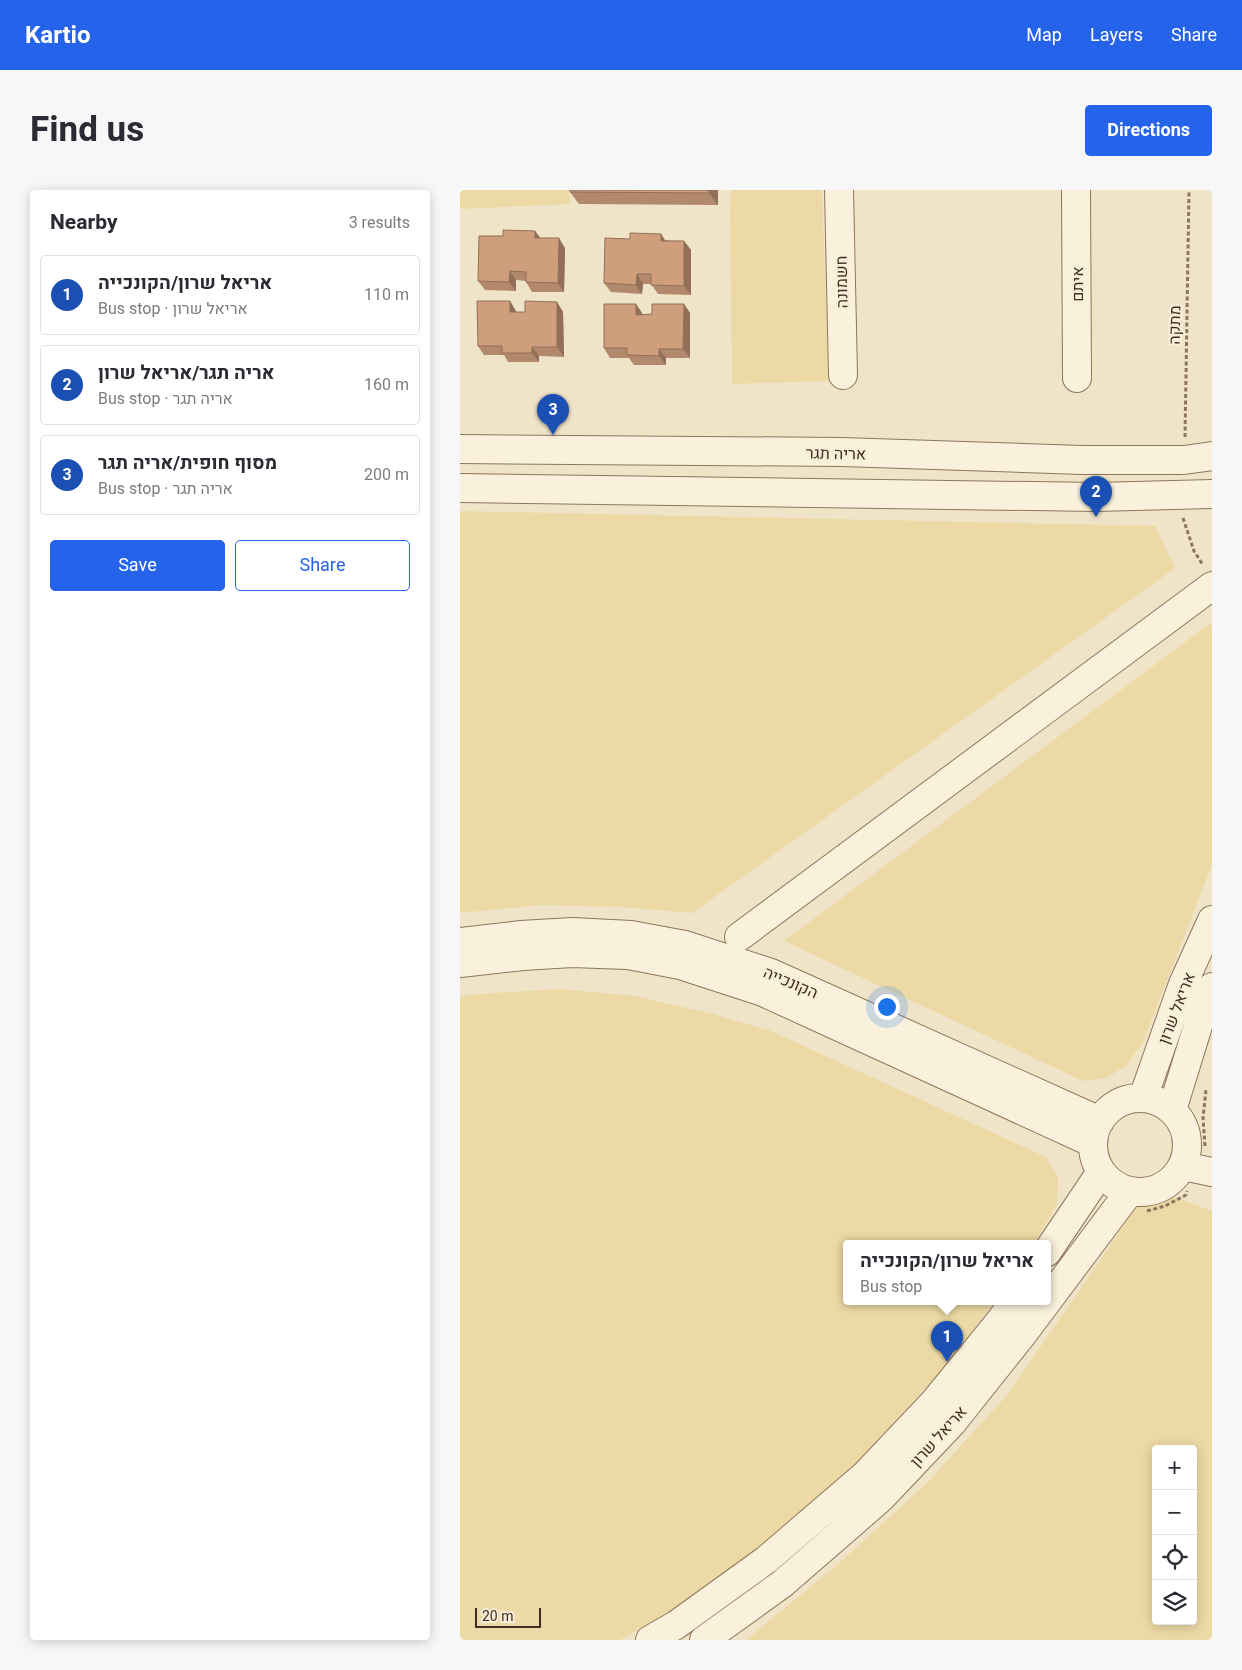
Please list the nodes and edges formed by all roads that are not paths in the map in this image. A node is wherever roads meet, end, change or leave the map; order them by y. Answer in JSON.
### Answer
{"nodes":[{"id":1,"x":839,"y":190,"type":"edge"},
{"id":2,"x":1076,"y":190,"type":"edge"},
{"id":3,"x":843,"y":375,"type":"dead end"},
{"id":4,"x":1077,"y":378,"type":"dead end"},
{"id":5,"x":460,"y":450,"type":"edge"},
{"id":6,"x":1212,"y":456,"type":"edge"},
{"id":7,"x":460,"y":488,"type":"edge"},
{"id":8,"x":1212,"y":494,"type":"edge"},
{"id":9,"x":1210,"y":579,"type":"edge"},
{"id":10,"x":1212,"y":920,"type":"edge"},
{"id":11,"x":739,"y":937,"type":"dead end"},
{"id":12,"x":460,"y":942,"type":"edge"},
{"id":13,"x":460,"y":963,"type":"edge"},
{"id":14,"x":1212,"y":987,"type":"edge"},
{"id":15,"x":1143,"y":1098,"type":"junction"},
{"id":16,"x":1172,"y":1110,"type":"junction"},
{"id":17,"x":1096,"y":1132,"type":"junction"},
{"id":18,"x":1183,"y":1166,"type":"junction"},
{"id":19,"x":1101,"y":1172,"type":"junction"},
{"id":20,"x":1212,"y":1172,"type":"edge"},
{"id":21,"x":1130,"y":1191,"type":"junction"},
{"id":22,"x":1051,"y":1246,"type":"edge"},
{"id":23,"x":1051,"y":1296,"type":"edge"},
{"id":24,"x":1011,"y":1305,"type":"edge"},
{"id":25,"x":1044,"y":1305,"type":"edge"},
{"id":26,"x":650,"y":1640,"type":"edge"},
{"id":27,"x":704,"y":1640,"type":"edge"}],
"edges":[{"from":1,"to":3,"type":"street","name":"חשמונה"},
{"from":2,"to":4,"type":"street","name":"איתם"},
{"from":5,"to":6,"type":"street","name":"אריה תגר"},
{"from":7,"to":8,"type":"street"},
{"from":9,"to":11,"type":"street"},
{"from":10,"to":15,"type":"street","name":"אריאל שרון"},
{"from":12,"to":17,"type":"street","name":"הקונכייה"},
{"from":13,"to":17,"type":"street","name":"הקונכייה"},
{"from":14,"to":16,"type":"street","name":"אריאל שרון"},
{"from":15,"to":16,"type":"street"},
{"from":15,"to":17,"type":"street"},
{"from":16,"to":18,"type":"street"},
{"from":17,"to":19,"type":"street"},
{"from":18,"to":20,"type":"street"},
{"from":18,"to":21,"type":"street"},
{"from":19,"to":21,"type":"street"},
{"from":19,"to":22,"type":"street"},
{"from":21,"to":23,"type":"street","name":"אריאל שרון"},
{"from":24,"to":26,"type":"street","name":"אריאל שרון"},
{"from":25,"to":27,"type":"street","name":"אריאל שרון"}]}
